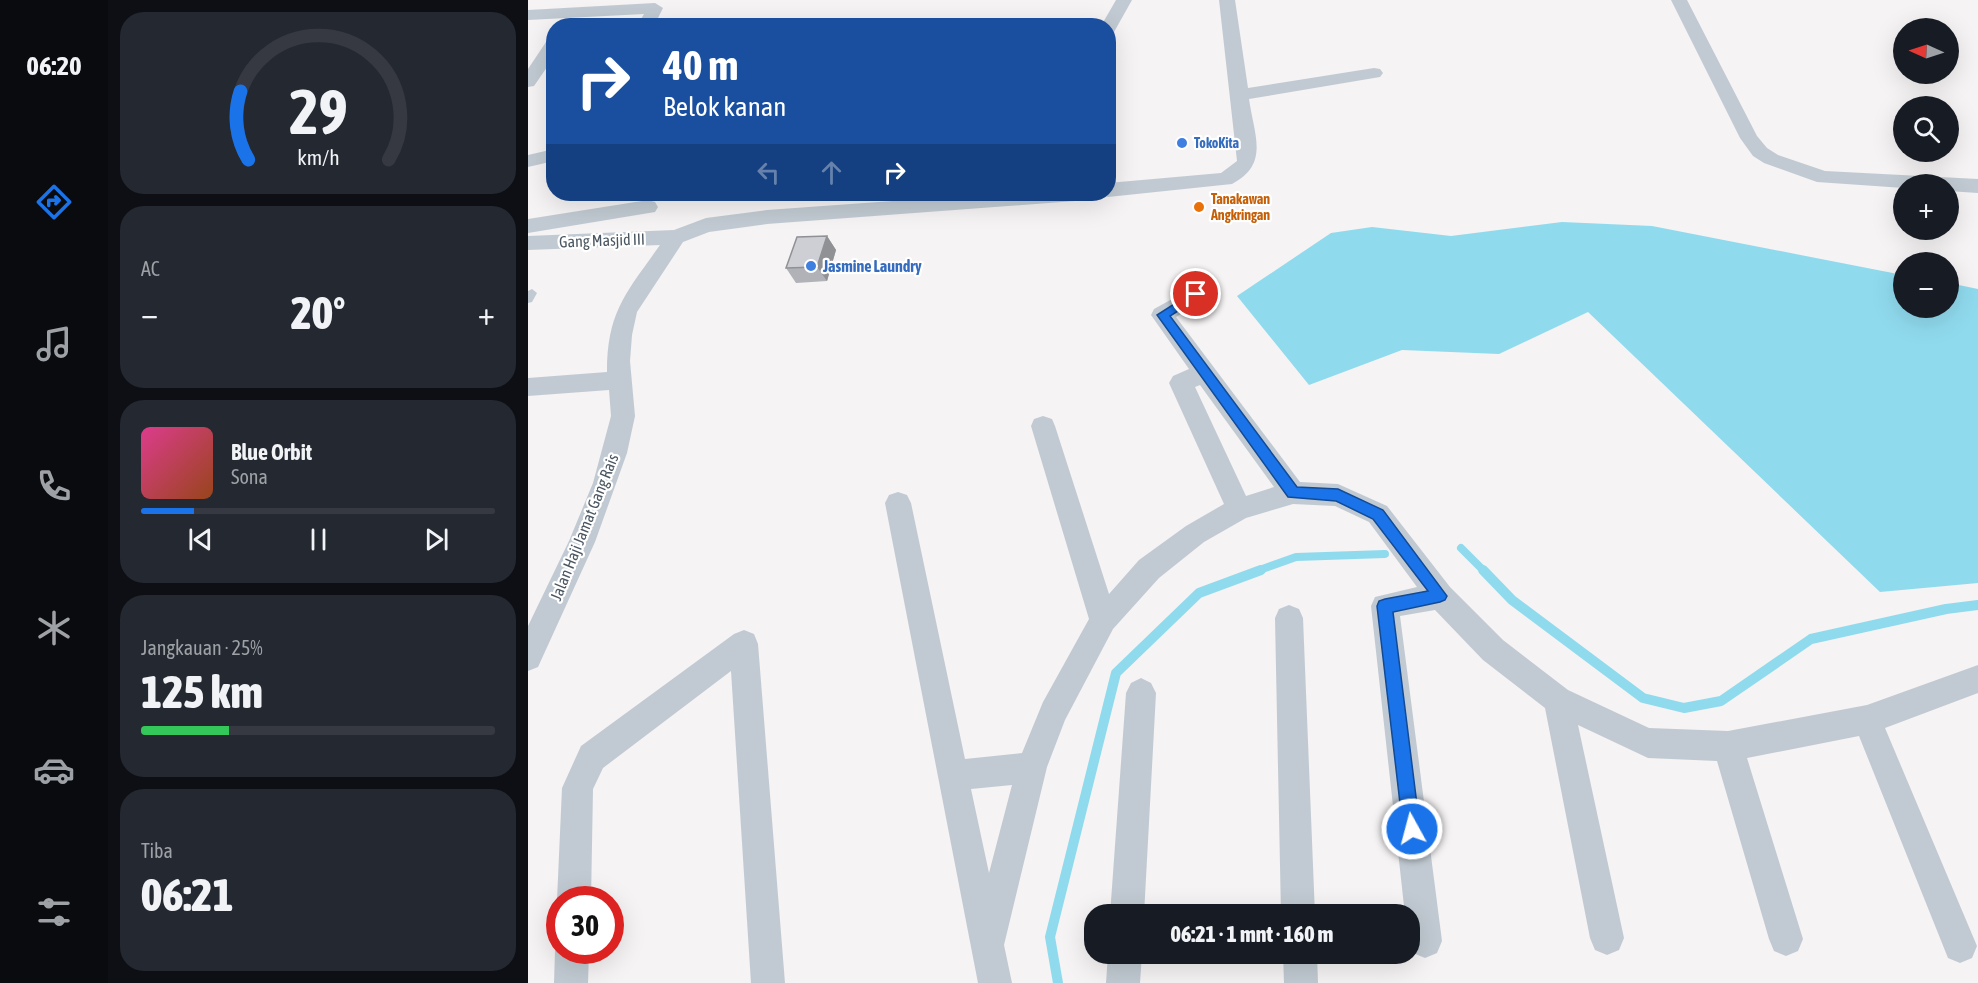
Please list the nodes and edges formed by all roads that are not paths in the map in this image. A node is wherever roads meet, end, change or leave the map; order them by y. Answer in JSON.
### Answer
{"nodes":[{"id":1,"x":1124,"y":0,"type":"edge"},
{"id":2,"x":1227,"y":0,"type":"edge"},
{"id":3,"x":1679,"y":0,"type":"edge"},
{"id":4,"x":528,"y":15,"type":"edge"},
{"id":5,"x":559,"y":18,"type":"edge"},
{"id":6,"x":577,"y":18,"type":"edge"},
{"id":7,"x":649,"y":18,"type":"edge"},
{"id":8,"x":1114,"y":18,"type":"edge"},
{"id":9,"x":546,"y":53,"type":"edge"},
{"id":10,"x":531,"y":73,"type":"edge"},
{"id":11,"x":1374,"y":73,"type":"dead end"},
{"id":12,"x":1242,"y":94,"type":"junction"},
{"id":13,"x":546,"y":158,"type":"edge"},
{"id":14,"x":528,"y":161,"type":"edge"},
{"id":15,"x":1978,"y":186,"type":"edge"},
{"id":16,"x":1116,"y":189,"type":"edge"},
{"id":17,"x":911,"y":201,"type":"edge"},
{"id":18,"x":648,"y":207,"type":"dead end"},
{"id":19,"x":528,"y":226,"type":"edge"},
{"id":20,"x":676,"y":237,"type":"junction"},
{"id":21,"x":528,"y":243,"type":"edge"},
{"id":22,"x":1196,"y":294,"type":"dead end"},
{"id":23,"x":1204,"y":373,"type":"junction"},
{"id":24,"x":620,"y":380,"type":"junction"},
{"id":25,"x":528,"y":387,"type":"edge"},
{"id":26,"x":1043,"y":426,"type":"dead end"},
{"id":27,"x":1293,"y":493,"type":"junction"},
{"id":28,"x":898,"y":503,"type":"dead end"},
{"id":29,"x":1239,"y":509,"type":"junction"},
{"id":30,"x":1440,"y":596,"type":"junction"},
{"id":31,"x":1289,"y":618,"type":"dead end"},
{"id":32,"x":1103,"y":620,"type":"junction"},
{"id":33,"x":528,"y":657,"type":"edge"},
{"id":34,"x":1978,"y":678,"type":"edge"},
{"id":35,"x":1141,"y":693,"type":"dead end"},
{"id":36,"x":1558,"y":700,"type":"junction"},
{"id":37,"x":1867,"y":720,"type":"junction"},
{"id":38,"x":1728,"y":746,"type":"junction"},
{"id":39,"x":1032,"y":767,"type":"junction"},
{"id":40,"x":953,"y":776,"type":"junction"},
{"id":41,"x":574,"y":886,"type":"edge"},
{"id":42,"x":1128,"y":904,"type":"edge"},
{"id":43,"x":1298,"y":904,"type":"edge"},
{"id":44,"x":1607,"y":938,"type":"dead end"},
{"id":45,"x":1786,"y":939,"type":"dead end"},
{"id":46,"x":1425,"y":941,"type":"dead end"},
{"id":47,"x":987,"y":946,"type":"junction"},
{"id":48,"x":1960,"y":946,"type":"dead end"},
{"id":49,"x":572,"y":964,"type":"edge"},
{"id":50,"x":1124,"y":964,"type":"edge"},
{"id":51,"x":1300,"y":964,"type":"edge"},
{"id":52,"x":571,"y":983,"type":"edge"},
{"id":53,"x":768,"y":983,"type":"edge"},
{"id":54,"x":994,"y":983,"type":"edge"},
{"id":55,"x":1123,"y":983,"type":"edge"},
{"id":56,"x":1301,"y":983,"type":"edge"}],
"edges":[{"from":1,"to":8,"type":"street"},
{"from":2,"to":12,"type":"street"},
{"from":3,"to":15,"type":"street"},
{"from":4,"to":5,"type":"street"},
{"from":6,"to":7,"type":"street"},
{"from":9,"to":10,"type":"street"},
{"from":11,"to":12,"type":"street"},
{"from":12,"to":16,"type":"street"},
{"from":13,"to":14,"type":"street"},
{"from":17,"to":20,"type":"street"},
{"from":18,"to":19,"type":"street"},
{"from":20,"to":21,"type":"street","name":"Gang Masjid III"},
{"from":20,"to":24,"type":"street","name":"Jalan Haji Jamat Gang Rais"},
{"from":22,"to":23,"type":"street"},
{"from":23,"to":27,"type":"street"},
{"from":23,"to":29,"type":"street"},
{"from":24,"to":25,"type":"street"},
{"from":24,"to":33,"type":"street","name":"Jalan Haji Jamat Gang Rais"},
{"from":26,"to":32,"type":"street"},
{"from":27,"to":29,"type":"street"},
{"from":27,"to":30,"type":"street"},
{"from":28,"to":40,"type":"street"},
{"from":29,"to":32,"type":"street"},
{"from":30,"to":36,"type":"street"},
{"from":30,"to":46,"type":"street"},
{"from":31,"to":43,"type":"street"},
{"from":32,"to":39,"type":"street"},
{"from":34,"to":37,"type":"street"},
{"from":35,"to":42,"type":"street"},
{"from":36,"to":38,"type":"street"},
{"from":36,"to":44,"type":"street"},
{"from":37,"to":38,"type":"street"},
{"from":37,"to":48,"type":"street"},
{"from":38,"to":45,"type":"street"},
{"from":39,"to":40,"type":"street"},
{"from":39,"to":47,"type":"street"},
{"from":40,"to":47,"type":"street"},
{"from":41,"to":53,"type":"street"},
{"from":47,"to":54,"type":"street"},
{"from":49,"to":52,"type":"street"},
{"from":50,"to":55,"type":"street"},
{"from":51,"to":56,"type":"street"}]}
